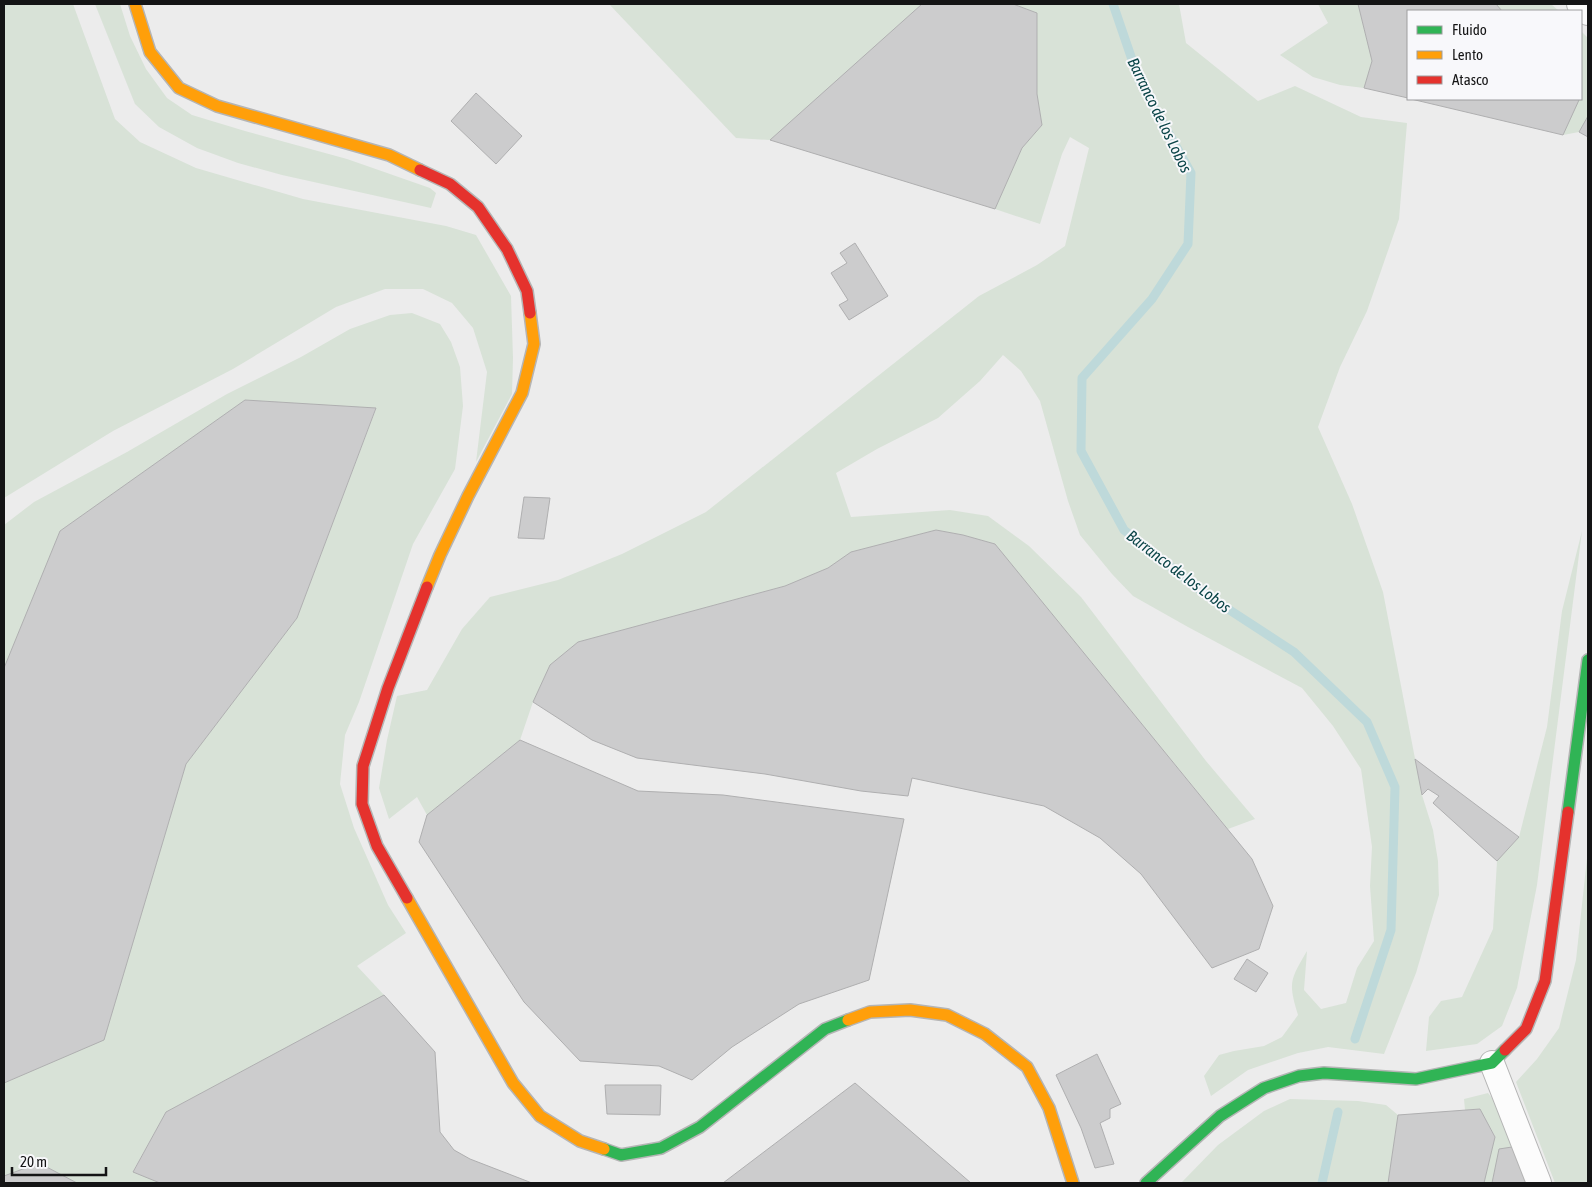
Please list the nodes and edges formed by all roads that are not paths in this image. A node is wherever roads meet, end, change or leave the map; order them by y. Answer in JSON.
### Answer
{"nodes":[{"id":1,"x":135,"y":4,"type":"edge"},
{"id":2,"x":1579,"y":4,"type":"edge"},
{"id":3,"x":1588,"y":13,"type":"edge"},
{"id":4,"x":1588,"y":660,"type":"edge"},
{"id":5,"x":1492,"y":1063,"type":"junction"},
{"id":6,"x":1074,"y":1183,"type":"edge"},
{"id":7,"x":1146,"y":1183,"type":"edge"},
{"id":8,"x":1539,"y":1183,"type":"edge"}],
"edges":[{"from":1,"to":6,"type":"street"},
{"from":2,"to":3,"type":"street"},
{"from":4,"to":5,"type":"street"},
{"from":5,"to":7,"type":"street"},
{"from":5,"to":8,"type":"street"}]}
